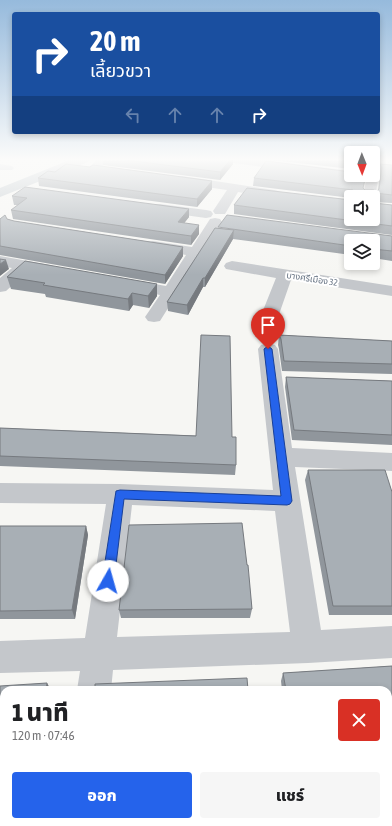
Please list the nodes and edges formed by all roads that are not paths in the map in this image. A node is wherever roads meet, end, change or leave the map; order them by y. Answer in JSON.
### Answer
{"nodes":[{"id":1,"x":228,"y":198,"type":"edge"},
{"id":2,"x":152,"y":207,"type":"edge"},
{"id":3,"x":214,"y":216,"type":"junction"},
{"id":4,"x":142,"y":243,"type":"edge"},
{"id":5,"x":197,"y":252,"type":"junction"},
{"id":6,"x":0,"y":261,"type":"edge"},
{"id":7,"x":25,"y":265,"type":"junction"},
{"id":8,"x":232,"y":266,"type":"dead end"},
{"id":9,"x":63,"y":272,"type":"edge"},
{"id":10,"x":285,"y":274,"type":"junction"},
{"id":11,"x":109,"y":281,"type":"edge"},
{"id":12,"x":0,"y":287,"type":"edge"},
{"id":13,"x":392,"y":291,"type":"edge"},
{"id":14,"x":171,"y":292,"type":"junction"},
{"id":15,"x":154,"y":318,"type":"dead end"},
{"id":16,"x":267,"y":322,"type":"dead end"},
{"id":17,"x":268,"y":349,"type":"dead end"},
{"id":18,"x":282,"y":457,"type":"junction"},
{"id":19,"x":392,"y":462,"type":"edge"},
{"id":20,"x":0,"y":493,"type":"edge"},
{"id":21,"x":120,"y":494,"type":"junction"},
{"id":22,"x":287,"y":501,"type":"junction"},
{"id":23,"x":392,"y":642,"type":"edge"},
{"id":24,"x":308,"y":647,"type":"junction"},
{"id":25,"x":98,"y":654,"type":"junction"},
{"id":26,"x":0,"y":657,"type":"edge"},
{"id":27,"x":94,"y":686,"type":"edge"}],
"edges":[{"from":1,"to":3,"type":"street"},
{"from":2,"to":3,"type":"street"},
{"from":3,"to":5,"type":"street"},
{"from":4,"to":5,"type":"street"},
{"from":5,"to":14,"type":"street"},
{"from":6,"to":7,"type":"street"},
{"from":7,"to":9,"type":"street"},
{"from":7,"to":12,"type":"street"},
{"from":8,"to":10,"type":"street","name":"บางศรีเมือง 32"},
{"from":10,"to":13,"type":"street","name":"บางศรีเมือง 32"},
{"from":10,"to":16,"type":"street"},
{"from":11,"to":14,"type":"street"},
{"from":14,"to":15,"type":"street"},
{"from":17,"to":18,"type":"street"},
{"from":18,"to":19,"type":"street"},
{"from":18,"to":22,"type":"street"},
{"from":20,"to":21,"type":"street"},
{"from":21,"to":22,"type":"street"},
{"from":21,"to":25,"type":"street"},
{"from":22,"to":24,"type":"street"},
{"from":23,"to":24,"type":"street"},
{"from":24,"to":25,"type":"street"},
{"from":25,"to":26,"type":"street"},
{"from":25,"to":27,"type":"street"}]}
